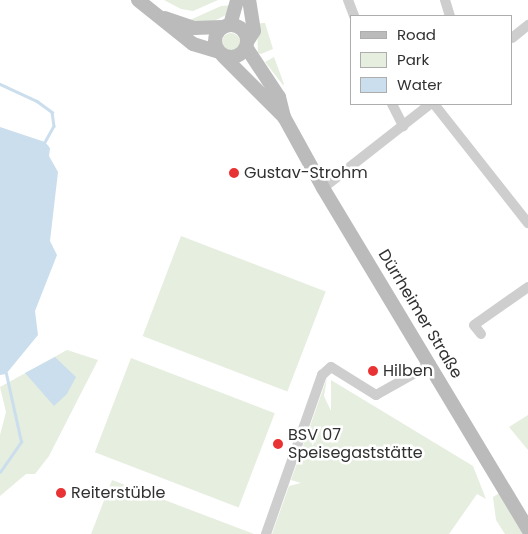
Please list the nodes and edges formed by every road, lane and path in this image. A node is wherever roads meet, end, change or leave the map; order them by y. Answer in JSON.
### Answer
{"nodes":[{"id":1,"x":138,"y":0,"type":"edge"},
{"id":2,"x":237,"y":0,"type":"edge"},
{"id":3,"x":249,"y":0,"type":"edge"},
{"id":4,"x":348,"y":0,"type":"edge"},
{"id":5,"x":445,"y":0,"type":"edge"},
{"id":6,"x":158,"y":15,"type":"junction"},
{"id":7,"x":354,"y":15,"type":"edge"},
{"id":8,"x":450,"y":15,"type":"edge"},
{"id":9,"x":528,"y":25,"type":"edge"},
{"id":10,"x":226,"y":26,"type":"junction"},
{"id":11,"x":513,"y":37,"type":"edge"},
{"id":12,"x":246,"y":45,"type":"junction"},
{"id":13,"x":221,"y":54,"type":"junction"},
{"id":14,"x":392,"y":105,"type":"edge"},
{"id":15,"x":431,"y":105,"type":"edge"},
{"id":16,"x":433,"y":105,"type":"edge"},
{"id":17,"x":284,"y":117,"type":"junction"},
{"id":18,"x":403,"y":126,"type":"junction"},
{"id":19,"x":323,"y":188,"type":"junction"},
{"id":20,"x":528,"y":223,"type":"edge"},
{"id":21,"x":528,"y":287,"type":"edge"},
{"id":22,"x":480,"y":334,"type":"dead end"},
{"id":23,"x":431,"y":364,"type":"junction"},
{"id":24,"x":528,"y":529,"type":"edge"},
{"id":25,"x":266,"y":534,"type":"edge"}],
"edges":[{"from":1,"to":6,"type":"main road"},
{"from":2,"to":10,"type":"main road"},
{"from":3,"to":12,"type":"main road"},
{"from":4,"to":7,"type":"street"},
{"from":5,"to":8,"type":"street"},
{"from":6,"to":10,"type":"main road"},
{"from":6,"to":13,"type":"main road"},
{"from":9,"to":11,"type":"street"},
{"from":10,"to":12,"type":"main road"},
{"from":10,"to":13,"type":"main road"},
{"from":12,"to":13,"type":"main road"},
{"from":12,"to":17,"type":"main road","name":"Dürrheimer Straße"},
{"from":13,"to":17,"type":"main road","name":"Dürrheimer Straße"},
{"from":14,"to":18,"type":"street"},
{"from":15,"to":18,"type":"street"},
{"from":16,"to":20,"type":"street"},
{"from":17,"to":19,"type":"main road","name":"Dürrheimer Straße"},
{"from":18,"to":19,"type":"street"},
{"from":19,"to":23,"type":"main road","name":"Dürrheimer Straße"},
{"from":21,"to":22,"type":"street"},
{"from":23,"to":24,"type":"main road","name":"Dürrheimer Straße"},
{"from":23,"to":25,"type":"street"}]}
